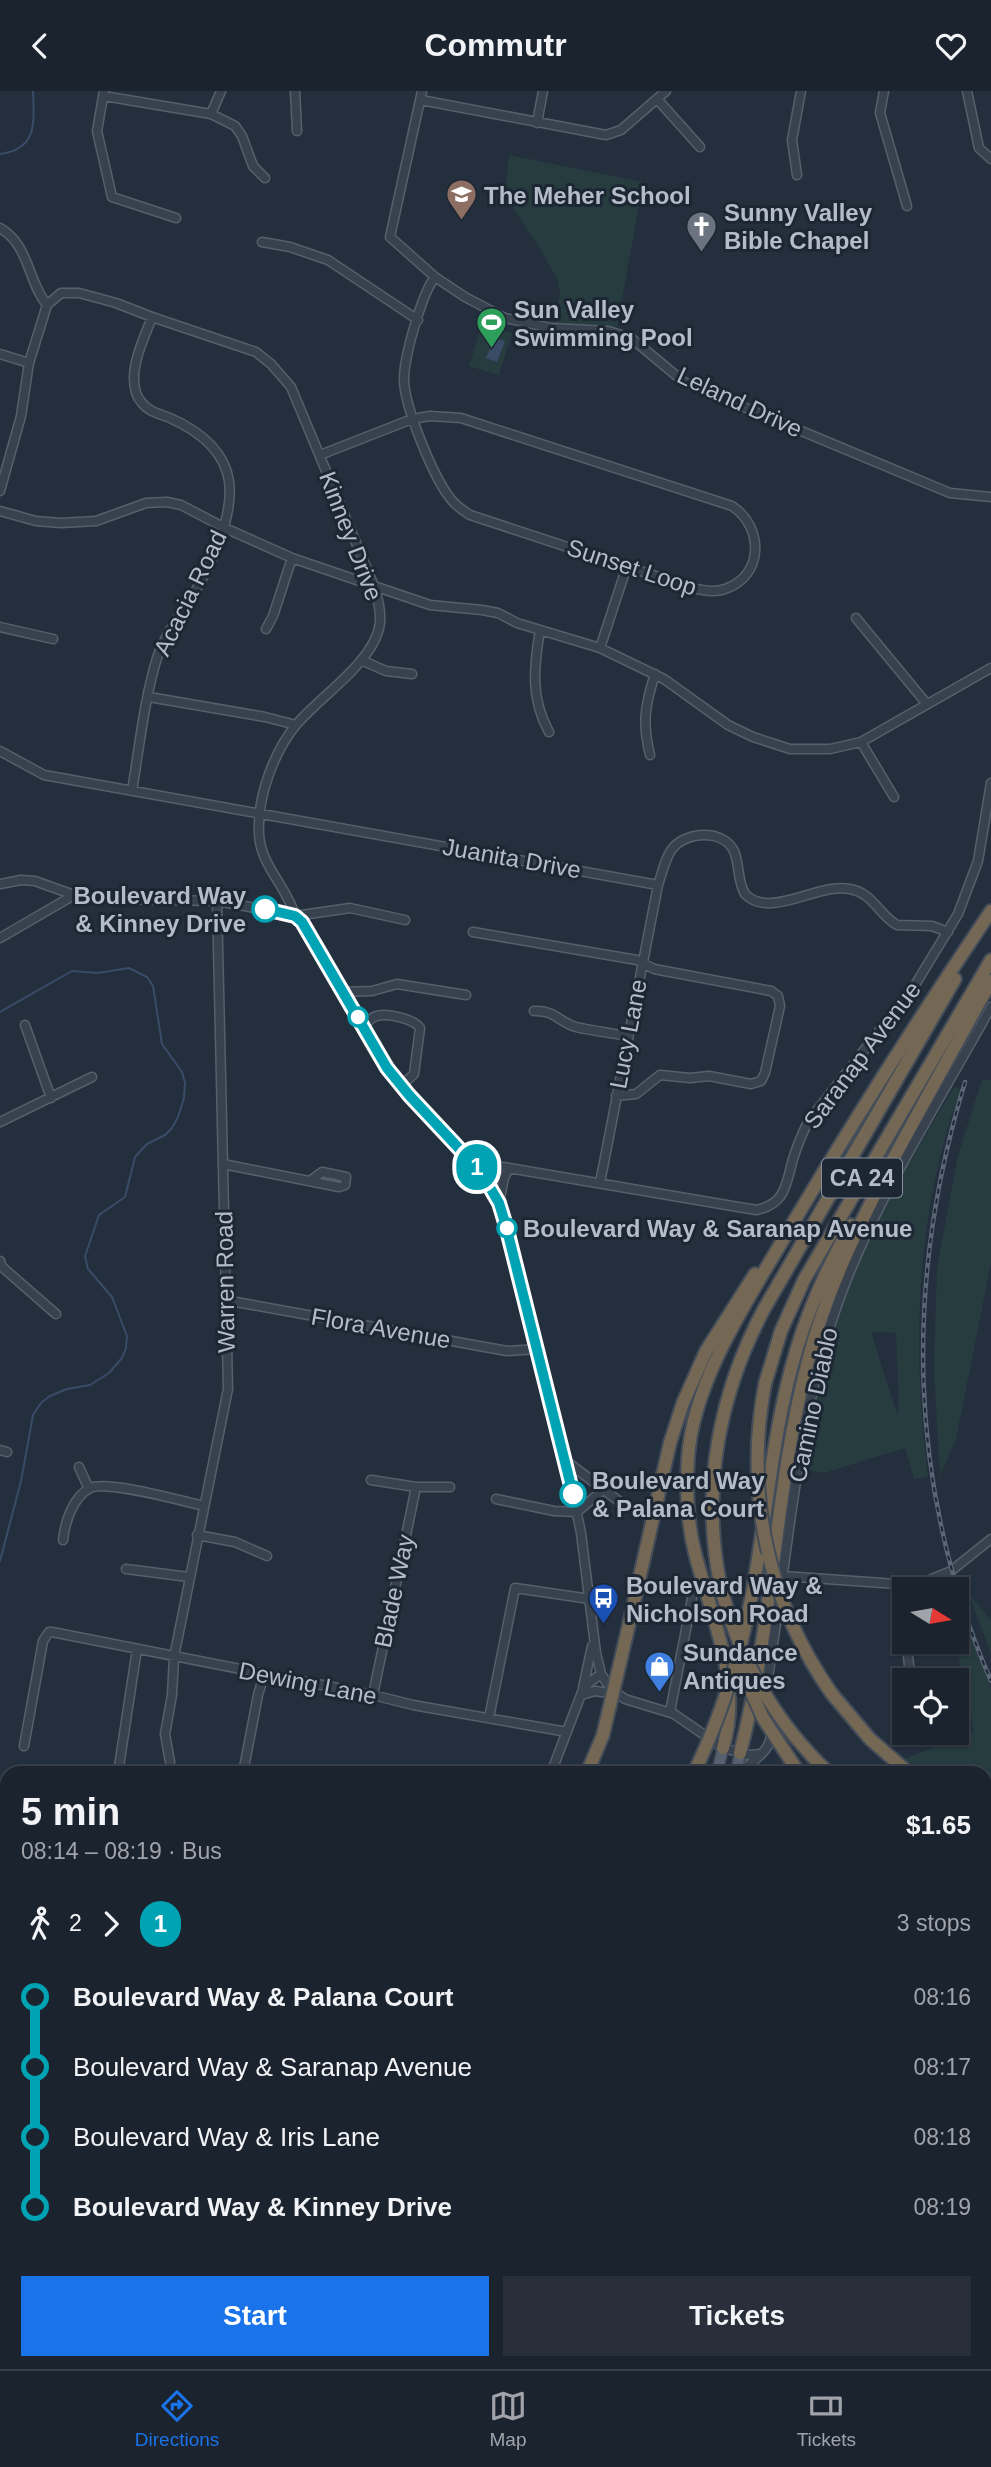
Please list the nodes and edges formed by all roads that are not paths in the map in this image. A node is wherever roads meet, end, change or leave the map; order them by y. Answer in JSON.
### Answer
{"nodes":[{"id":1,"x":220,"y":91,"type":"edge"},
{"id":2,"x":295,"y":91,"type":"edge"},
{"id":3,"x":543,"y":91,"type":"edge"},
{"id":4,"x":666,"y":91,"type":"edge"},
{"id":5,"x":801,"y":91,"type":"edge"},
{"id":6,"x":884,"y":91,"type":"edge"},
{"id":7,"x":967,"y":91,"type":"edge"},
{"id":8,"x":104,"y":94,"type":"edge"},
{"id":9,"x":421,"y":95,"type":"edge"},
{"id":10,"x":657,"y":99,"type":"junction"},
{"id":11,"x":211,"y":114,"type":"junction"},
{"id":12,"x":537,"y":123,"type":"junction"},
{"id":13,"x":298,"y":131,"type":"dead end"},
{"id":14,"x":700,"y":147,"type":"dead end"},
{"id":15,"x":991,"y":159,"type":"edge"},
{"id":16,"x":797,"y":176,"type":"dead end"},
{"id":17,"x":265,"y":178,"type":"dead end"},
{"id":18,"x":908,"y":206,"type":"dead end"},
{"id":19,"x":176,"y":218,"type":"dead end"},
{"id":20,"x":0,"y":228,"type":"edge"},
{"id":21,"x":262,"y":242,"type":"dead end"},
{"id":22,"x":435,"y":277,"type":"junction"},
{"id":23,"x":47,"y":305,"type":"junction"},
{"id":24,"x":152,"y":317,"type":"junction"},
{"id":25,"x":418,"y":320,"type":"junction"},
{"id":26,"x":0,"y":354,"type":"edge"},
{"id":27,"x":29,"y":363,"type":"junction"},
{"id":28,"x":412,"y":419,"type":"junction"},
{"id":29,"x":320,"y":455,"type":"junction"},
{"id":30,"x":0,"y":491,"type":"edge"},
{"id":31,"x":991,"y":497,"type":"edge"},
{"id":32,"x":0,"y":511,"type":"edge"},
{"id":33,"x":225,"y":528,"type":"junction"},
{"id":34,"x":292,"y":558,"type":"junction"},
{"id":35,"x":627,"y":565,"type":"junction"},
{"id":36,"x":374,"y":586,"type":"junction"},
{"id":37,"x":856,"y":618,"type":"dead end"},
{"id":38,"x":0,"y":627,"type":"edge"},
{"id":39,"x":267,"y":629,"type":"dead end"},
{"id":40,"x":540,"y":630,"type":"junction"},
{"id":41,"x":53,"y":639,"type":"dead end"},
{"id":42,"x":600,"y":649,"type":"junction"},
{"id":43,"x":361,"y":660,"type":"junction"},
{"id":44,"x":991,"y":668,"type":"edge"},
{"id":45,"x":412,"y":674,"type":"dead end"},
{"id":46,"x":655,"y":674,"type":"junction"},
{"id":47,"x":149,"y":697,"type":"junction"},
{"id":48,"x":926,"y":703,"type":"junction"},
{"id":49,"x":296,"y":725,"type":"junction"},
{"id":50,"x":549,"y":732,"type":"dead end"},
{"id":51,"x":861,"y":742,"type":"junction"},
{"id":52,"x":0,"y":751,"type":"edge"},
{"id":53,"x":650,"y":755,"type":"dead end"},
{"id":54,"x":991,"y":783,"type":"edge"},
{"id":55,"x":132,"y":791,"type":"junction"},
{"id":56,"x":894,"y":796,"type":"dead end"},
{"id":57,"x":261,"y":813,"type":"junction"},
{"id":58,"x":0,"y":884,"type":"edge"},
{"id":59,"x":658,"y":885,"type":"junction"},
{"id":60,"x":74,"y":895,"type":"junction"},
{"id":61,"x":217,"y":901,"type":"junction"},
{"id":62,"x":991,"y":911,"type":"edge"},
{"id":63,"x":295,"y":916,"type":"junction"},
{"id":64,"x":405,"y":920,"type":"dead end"},
{"id":65,"x":473,"y":932,"type":"dead end"},
{"id":66,"x":948,"y":932,"type":"junction"},
{"id":67,"x":0,"y":938,"type":"edge"},
{"id":68,"x":991,"y":960,"type":"edge"},
{"id":69,"x":643,"y":963,"type":"junction"},
{"id":70,"x":985,"y":981,"type":"edge"},
{"id":71,"x":342,"y":992,"type":"junction"},
{"id":72,"x":466,"y":995,"type":"dead end"},
{"id":73,"x":991,"y":1007,"type":"edge"},
{"id":74,"x":534,"y":1011,"type":"dead end"},
{"id":75,"x":25,"y":1025,"type":"dead end"},
{"id":76,"x":363,"y":1027,"type":"junction"},
{"id":77,"x":628,"y":1036,"type":"junction"},
{"id":78,"x":92,"y":1077,"type":"dead end"},
{"id":79,"x":401,"y":1086,"type":"junction"},
{"id":80,"x":616,"y":1095,"type":"junction"},
{"id":81,"x":51,"y":1098,"type":"junction"},
{"id":82,"x":0,"y":1122,"type":"edge"},
{"id":83,"x":223,"y":1164,"type":"junction"},
{"id":84,"x":509,"y":1168,"type":"junction"},
{"id":85,"x":481,"y":1172,"type":"junction"},
{"id":86,"x":310,"y":1181,"type":"dead end"},
{"id":87,"x":600,"y":1183,"type":"junction"},
{"id":88,"x":499,"y":1203,"type":"junction"},
{"id":89,"x":777,"y":1251,"type":"junction"},
{"id":90,"x":1,"y":1265,"type":"edge"},
{"id":91,"x":225,"y":1300,"type":"junction"},
{"id":92,"x":56,"y":1314,"type":"dead end"},
{"id":93,"x":537,"y":1349,"type":"junction"},
{"id":94,"x":566,"y":1461,"type":"junction"},
{"id":95,"x":79,"y":1467,"type":"dead end"},
{"id":96,"x":371,"y":1480,"type":"dead end"},
{"id":97,"x":416,"y":1487,"type":"junction"},
{"id":98,"x":450,"y":1487,"type":"dead end"},
{"id":99,"x":89,"y":1489,"type":"junction"},
{"id":100,"x":603,"y":1490,"type":"junction"},
{"id":101,"x":496,"y":1499,"type":"dead end"},
{"id":102,"x":620,"y":1502,"type":"dead end"},
{"id":103,"x":204,"y":1506,"type":"junction"},
{"id":104,"x":577,"y":1512,"type":"junction"},
{"id":105,"x":197,"y":1535,"type":"junction"},
{"id":106,"x":991,"y":1539,"type":"edge"},
{"id":107,"x":63,"y":1540,"type":"dead end"},
{"id":108,"x":267,"y":1556,"type":"dead end"},
{"id":109,"x":125,"y":1569,"type":"dead end"},
{"id":110,"x":783,"y":1576,"type":"junction"},
{"id":111,"x":189,"y":1577,"type":"junction"},
{"id":112,"x":938,"y":1577,"type":"edge"},
{"id":113,"x":720,"y":1583,"type":"junction"},
{"id":114,"x":892,"y":1584,"type":"edge"},
{"id":115,"x":693,"y":1593,"type":"dead end"},
{"id":116,"x":590,"y":1599,"type":"junction"},
{"id":117,"x":594,"y":1636,"type":"junction"},
{"id":118,"x":137,"y":1650,"type":"junction"},
{"id":119,"x":174,"y":1657,"type":"junction"},
{"id":120,"x":601,"y":1674,"type":"junction"},
{"id":121,"x":264,"y":1675,"type":"junction"},
{"id":122,"x":616,"y":1694,"type":"junction"},
{"id":123,"x":373,"y":1695,"type":"junction"},
{"id":124,"x":581,"y":1695,"type":"junction"},
{"id":125,"x":670,"y":1712,"type":"junction"},
{"id":126,"x":489,"y":1718,"type":"junction"},
{"id":127,"x":567,"y":1732,"type":"junction"},
{"id":128,"x":24,"y":1746,"type":"dead end"},
{"id":129,"x":723,"y":1748,"type":"junction"},
{"id":130,"x":740,"y":1753,"type":"junction"},
{"id":131,"x":761,"y":1754,"type":"junction"},
{"id":132,"x":170,"y":1762,"type":"dead end"},
{"id":133,"x":119,"y":1766,"type":"edge"},
{"id":134,"x":244,"y":1766,"type":"edge"},
{"id":135,"x":554,"y":1766,"type":"edge"},
{"id":136,"x":590,"y":1766,"type":"edge"},
{"id":137,"x":697,"y":1766,"type":"edge"},
{"id":138,"x":719,"y":1766,"type":"edge"},
{"id":139,"x":739,"y":1766,"type":"edge"},
{"id":140,"x":746,"y":1766,"type":"edge"},
{"id":141,"x":794,"y":1766,"type":"edge"},
{"id":142,"x":822,"y":1766,"type":"edge"},
{"id":143,"x":901,"y":1766,"type":"edge"}],
"edges":[{"from":1,"to":11,"type":"street"},
{"from":2,"to":13,"type":"street"},
{"from":3,"to":12,"type":"street"},
{"from":4,"to":10,"type":"street"},
{"from":5,"to":16,"type":"street"},
{"from":6,"to":18,"type":"street"},
{"from":7,"to":15,"type":"street"},
{"from":8,"to":11,"type":"street"},
{"from":8,"to":19,"type":"street"},
{"from":9,"to":12,"type":"street"},
{"from":9,"to":22,"type":"street","name":"Leland Drive"},
{"from":10,"to":12,"type":"street"},
{"from":10,"to":14,"type":"street"},
{"from":11,"to":17,"type":"street"},
{"from":20,"to":23,"type":"street"},
{"from":21,"to":25,"type":"street"},
{"from":22,"to":25,"type":"street"},
{"from":22,"to":31,"type":"street","name":"Leland Drive"},
{"from":23,"to":24,"type":"street","name":"Kinney Drive"},
{"from":23,"to":27,"type":"street"},
{"from":24,"to":29,"type":"street","name":"Kinney Drive"},
{"from":24,"to":33,"type":"street","name":"Acacia Road"},
{"from":25,"to":28,"type":"street"},
{"from":26,"to":27,"type":"street"},
{"from":27,"to":30,"type":"street"},
{"from":28,"to":29,"type":"street","name":"Sunset Loop"},
{"from":28,"to":35,"type":"street","name":"Sunset Loop"},
{"from":28,"to":35,"type":"street","name":"Sunset Loop"},
{"from":29,"to":36,"type":"street","name":"Kinney Drive"},
{"from":32,"to":33,"type":"street"},
{"from":33,"to":34,"type":"street"},
{"from":33,"to":47,"type":"street","name":"Acacia Road"},
{"from":34,"to":36,"type":"street"},
{"from":34,"to":39,"type":"street"},
{"from":35,"to":42,"type":"street"},
{"from":36,"to":40,"type":"street"},
{"from":36,"to":43,"type":"street","name":"Kinney Drive"},
{"from":37,"to":48,"type":"street"},
{"from":38,"to":41,"type":"street"},
{"from":40,"to":42,"type":"street"},
{"from":40,"to":50,"type":"street"},
{"from":42,"to":46,"type":"street"},
{"from":43,"to":45,"type":"street"},
{"from":43,"to":49,"type":"street","name":"Kinney Drive"},
{"from":44,"to":48,"type":"street"},
{"from":46,"to":51,"type":"street"},
{"from":46,"to":53,"type":"street"},
{"from":47,"to":49,"type":"street"},
{"from":47,"to":55,"type":"street","name":"Acacia Road"},
{"from":48,"to":51,"type":"street"},
{"from":49,"to":57,"type":"street","name":"Kinney Drive"},
{"from":51,"to":56,"type":"street"},
{"from":52,"to":55,"type":"street","name":"Juanita Drive"},
{"from":54,"to":66,"type":"street","name":"Saranap Avenue"},
{"from":55,"to":57,"type":"street","name":"Juanita Drive"},
{"from":57,"to":59,"type":"street","name":"Juanita Drive"},
{"from":57,"to":63,"type":"street","name":"Kinney Drive"},
{"from":58,"to":60,"type":"street"},
{"from":59,"to":66,"type":"street"},
{"from":59,"to":69,"type":"street","name":"Lucy Lane"},
{"from":60,"to":61,"type":"street"},
{"from":60,"to":67,"type":"street"},
{"from":61,"to":63,"type":"street"},
{"from":61,"to":83,"type":"street","name":"Warren Road"},
{"from":62,"to":89,"type":"highway","number":"CA 24"},
{"from":62,"to":113,"type":"highway"},
{"from":63,"to":64,"type":"street"},
{"from":63,"to":71,"type":"street","name":"Kinney Drive"},
{"from":65,"to":69,"type":"street"},
{"from":66,"to":87,"type":"street","name":"Saranap Avenue"},
{"from":68,"to":70,"type":"highway","number":"CA 24"},
{"from":69,"to":77,"type":"street","name":"Lucy Lane"},
{"from":69,"to":80,"type":"street"},
{"from":70,"to":130,"type":"highway"},
{"from":70,"to":137,"type":"highway","bridge":true},
{"from":70,"to":143,"type":"highway","number":"CA 24","bridge":true},
{"from":71,"to":72,"type":"street"},
{"from":71,"to":76,"type":"street","name":"Kinney Drive"},
{"from":73,"to":110,"type":"street","name":"Camino Diablo"},
{"from":74,"to":77,"type":"street"},
{"from":75,"to":81,"type":"street"},
{"from":76,"to":79,"type":"street","name":"Kinney Drive"},
{"from":76,"to":79,"type":"street"},
{"from":77,"to":80,"type":"street","name":"Lucy Lane"},
{"from":78,"to":81,"type":"street"},
{"from":79,"to":85,"type":"street","name":"Kinney Drive"},
{"from":80,"to":87,"type":"street","name":"Lucy Lane"},
{"from":81,"to":82,"type":"street"},
{"from":83,"to":86,"type":"street"},
{"from":83,"to":91,"type":"street","name":"Warren Road"},
{"from":84,"to":85,"type":"street","name":"Saranap Avenue"},
{"from":84,"to":87,"type":"street","name":"Saranap Avenue"},
{"from":84,"to":88,"type":"street"},
{"from":85,"to":88,"type":"street","name":"Kinney Drive"},
{"from":88,"to":93,"type":"street"},
{"from":89,"to":129,"type":"highway"},
{"from":89,"to":136,"type":"highway","bridge":true},
{"from":90,"to":92,"type":"street"},
{"from":91,"to":93,"type":"street","name":"Flora Avenue"},
{"from":91,"to":103,"type":"street","name":"Warren Road"},
{"from":93,"to":94,"type":"street"},
{"from":94,"to":100,"type":"street"},
{"from":94,"to":104,"type":"street"},
{"from":95,"to":99,"type":"street"},
{"from":96,"to":97,"type":"street"},
{"from":97,"to":98,"type":"street"},
{"from":97,"to":123,"type":"street","name":"Blade Way"},
{"from":99,"to":103,"type":"street"},
{"from":99,"to":107,"type":"street"},
{"from":100,"to":102,"type":"street"},
{"from":100,"to":104,"type":"street"},
{"from":101,"to":104,"type":"street"},
{"from":103,"to":105,"type":"street","name":"Warren Road"},
{"from":104,"to":116,"type":"street"},
{"from":105,"to":108,"type":"street"},
{"from":105,"to":111,"type":"street","name":"Warren Road"},
{"from":106,"to":112,"type":"street"},
{"from":109,"to":111,"type":"street"},
{"from":110,"to":114,"type":"street"},
{"from":110,"to":131,"type":"street","name":"Camino Diablo"},
{"from":111,"to":119,"type":"street","name":"Warren Road"},
{"from":113,"to":141,"type":"highway","bridge":true},
{"from":113,"to":142,"type":"highway","bridge":true},
{"from":115,"to":125,"type":"street"},
{"from":116,"to":117,"type":"street"},
{"from":116,"to":126,"type":"street"},
{"from":117,"to":120,"type":"street"},
{"from":117,"to":124,"type":"street"},
{"from":118,"to":119,"type":"street","name":"Dewing Lane"},
{"from":118,"to":128,"type":"street","name":"Dewing Lane"},
{"from":118,"to":133,"type":"street"},
{"from":119,"to":121,"type":"street","name":"Dewing Lane"},
{"from":119,"to":132,"type":"street","name":"Warren Road"},
{"from":120,"to":122,"type":"street"},
{"from":120,"to":124,"type":"street"},
{"from":121,"to":123,"type":"street","name":"Dewing Lane"},
{"from":121,"to":134,"type":"street"},
{"from":122,"to":124,"type":"street"},
{"from":122,"to":125,"type":"street"},
{"from":123,"to":126,"type":"street","name":"Dewing Lane"},
{"from":124,"to":127,"type":"street"},
{"from":125,"to":129,"type":"street"},
{"from":126,"to":127,"type":"street","name":"Dewing Lane"},
{"from":127,"to":135,"type":"street"},
{"from":129,"to":130,"type":"street"},
{"from":129,"to":138,"type":"main road"},
{"from":130,"to":131,"type":"street"},
{"from":130,"to":139,"type":"main road"},
{"from":131,"to":140,"type":"street"}]}
